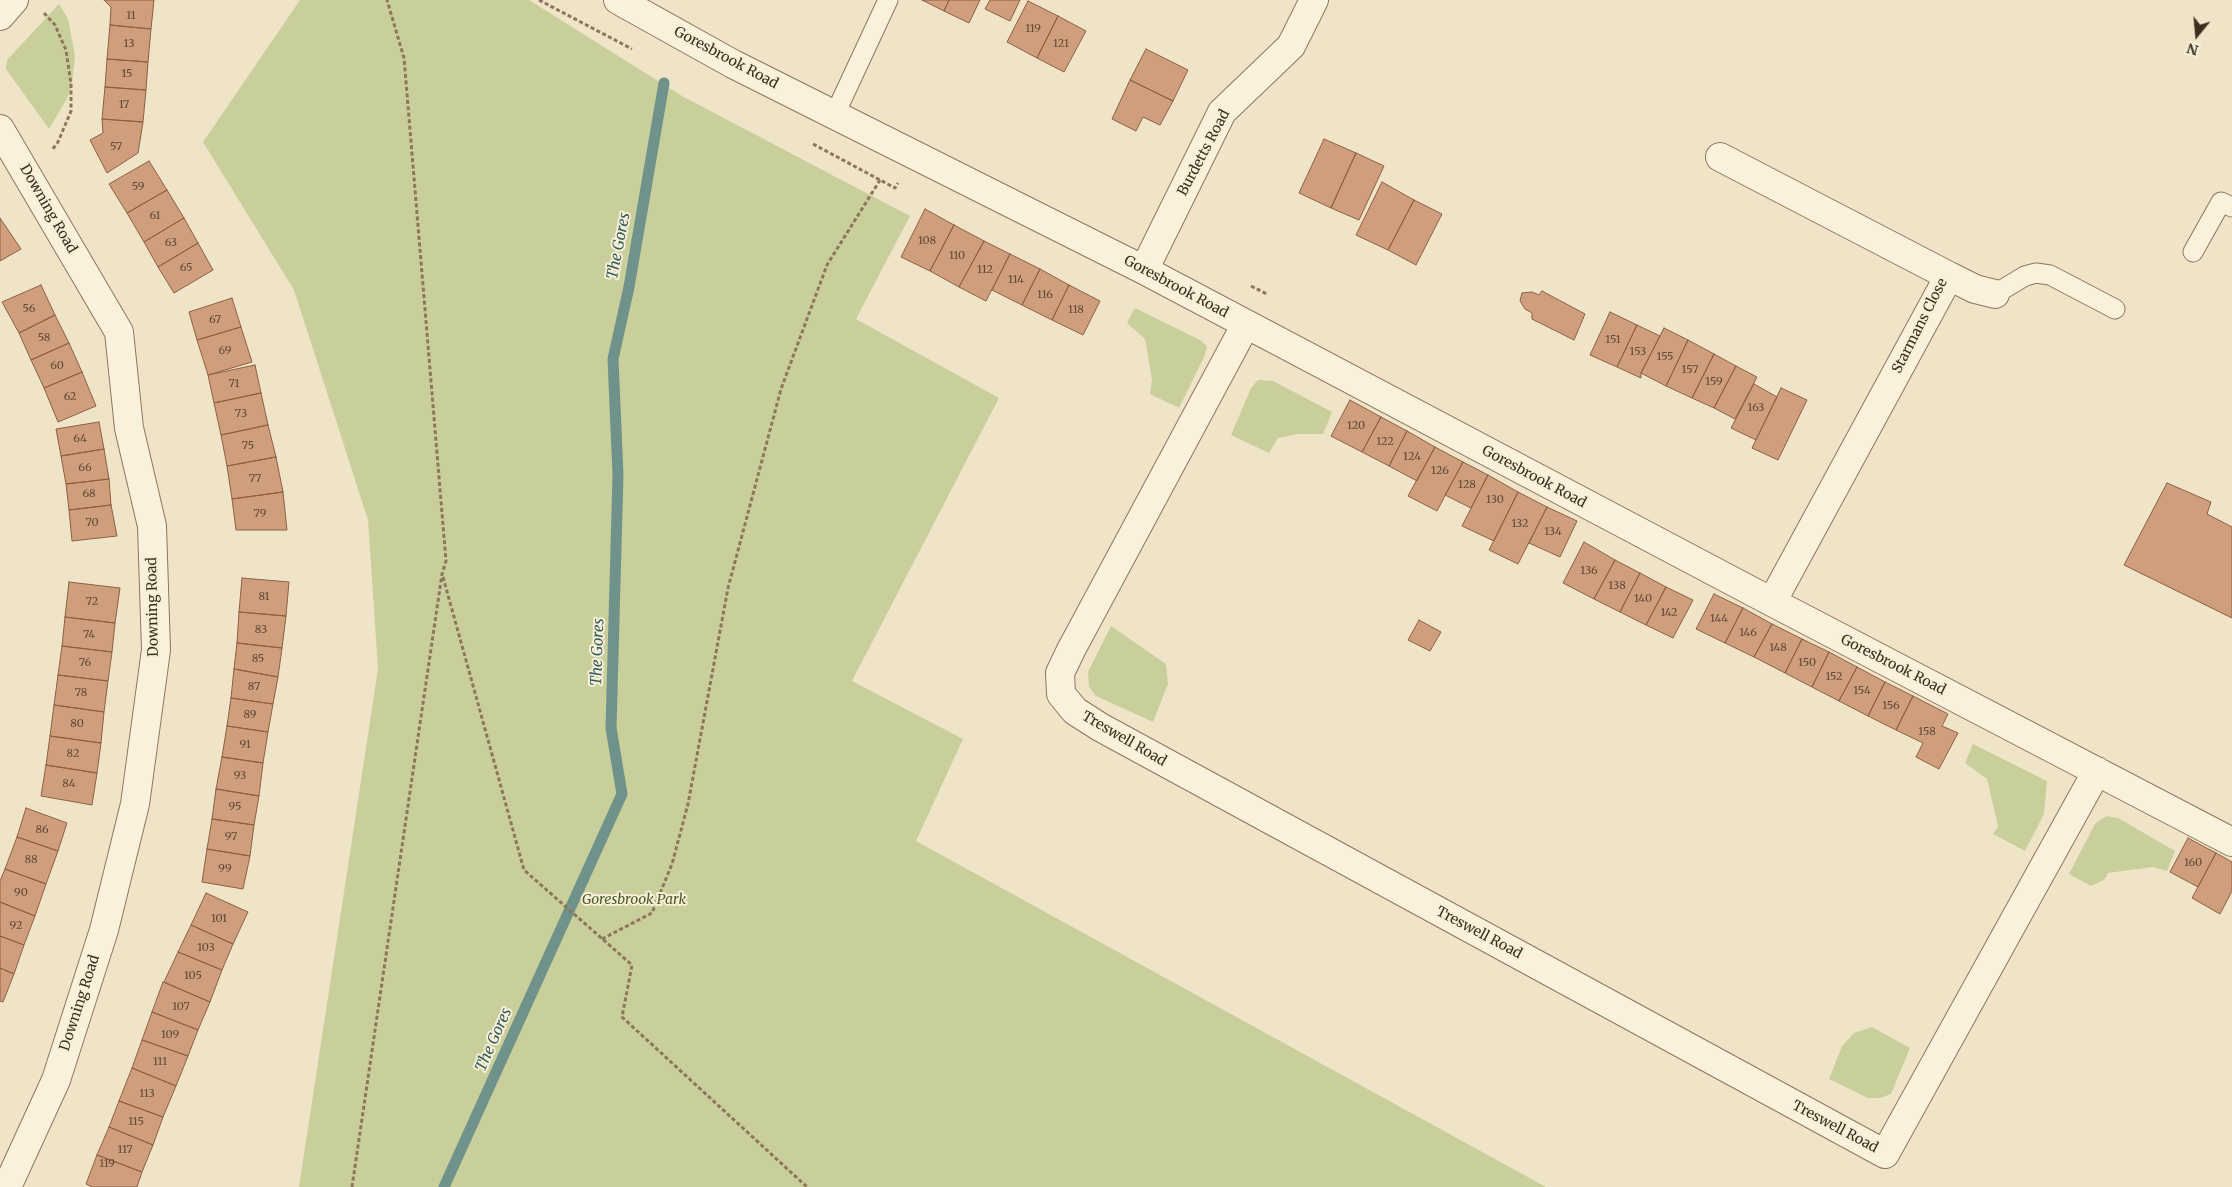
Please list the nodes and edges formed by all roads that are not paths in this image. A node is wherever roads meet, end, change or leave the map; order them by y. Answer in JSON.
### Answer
{"nodes":[{"id":1,"x":618,"y":0,"type":"edge"},
{"id":2,"x":888,"y":0,"type":"edge"},
{"id":3,"x":1314,"y":0,"type":"edge"},
{"id":4,"x":26,"y":3,"type":"edge"},
{"id":5,"x":0,"y":16,"type":"edge"},
{"id":6,"x":835,"y":114,"type":"junction"},
{"id":7,"x":0,"y":129,"type":"edge"},
{"id":8,"x":1720,"y":157,"type":"dead end"},
{"id":9,"x":2232,"y":208,"type":"edge"},
{"id":10,"x":2193,"y":252,"type":"dead end"},
{"id":11,"x":1144,"y":270,"type":"junction"},
{"id":12,"x":1949,"y":276,"type":"junction"},
{"id":13,"x":1995,"y":294,"type":"joint"},
{"id":14,"x":2115,"y":309,"type":"dead end"},
{"id":15,"x":1246,"y":324,"type":"junction"},
{"id":16,"x":1772,"y":602,"type":"junction"},
{"id":17,"x":2097,"y":771,"type":"junction"},
{"id":18,"x":2232,"y":842,"type":"edge"},
{"id":19,"x":6,"y":1187,"type":"edge"}],
"edges":[{"from":1,"to":6,"type":"street","name":"Goresbrook Road"},
{"from":2,"to":6,"type":"lane"},
{"from":3,"to":11,"type":"street","name":"Burdetts Road"},
{"from":4,"to":5,"type":"street"},
{"from":6,"to":11,"type":"street","name":"Goresbrook Road"},
{"from":7,"to":19,"type":"street","name":"Downing Road"},
{"from":8,"to":12,"type":"street","name":"Starmans Close"},
{"from":9,"to":10,"type":"lane"},
{"from":11,"to":15,"type":"street","name":"Goresbrook Road"},
{"from":12,"to":13,"type":"street"},
{"from":12,"to":16,"type":"street","name":"Starmans Close"},
{"from":13,"to":14,"type":"lane"},
{"from":15,"to":16,"type":"street","name":"Goresbrook Road"},
{"from":15,"to":17,"type":"street","name":"Treswell Road"},
{"from":16,"to":17,"type":"street","name":"Goresbrook Road"},
{"from":17,"to":18,"type":"street","name":"Goresbrook Road"}]}
